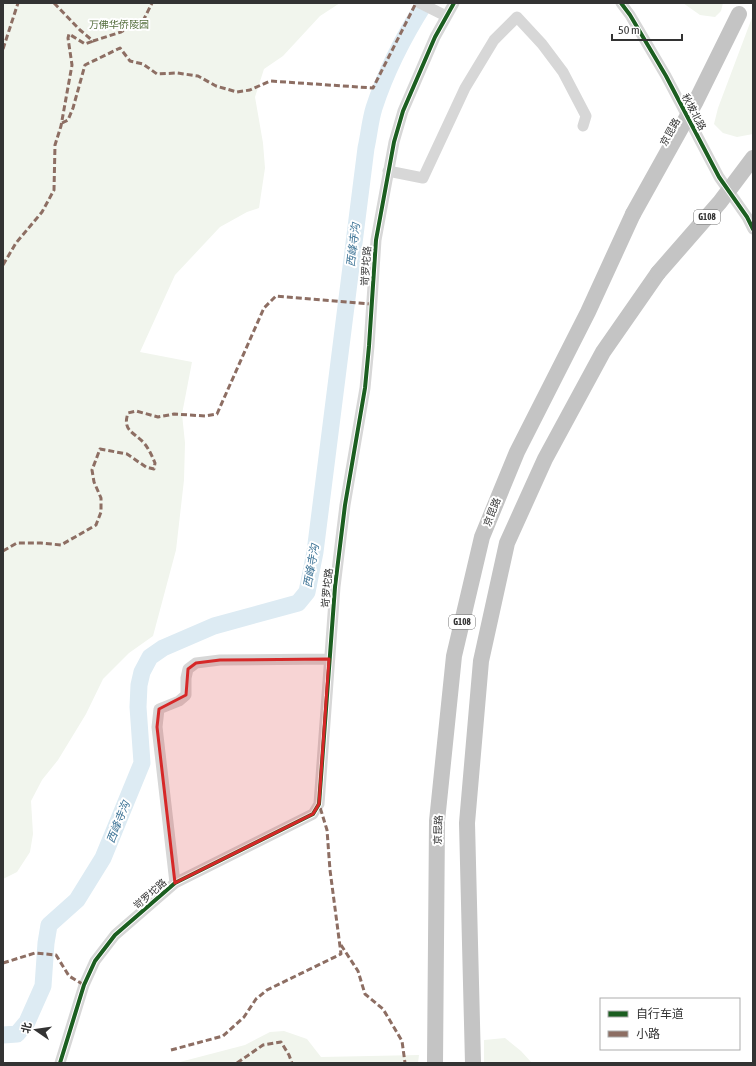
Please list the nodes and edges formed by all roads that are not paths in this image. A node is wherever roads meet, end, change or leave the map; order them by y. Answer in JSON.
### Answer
{"nodes":[{"id":1,"x":454,"y":3,"type":"edge"},
{"id":2,"x":621,"y":3,"type":"edge"},
{"id":3,"x":425,"y":5,"type":"edge"},
{"id":4,"x":739,"y":14,"type":"dead end"},
{"id":5,"x":446,"y":16,"type":"junction"},
{"id":6,"x":583,"y":126,"type":"dead end"},
{"id":7,"x":753,"y":158,"type":"edge"},
{"id":8,"x":388,"y":172,"type":"junction"},
{"id":9,"x":753,"y":229,"type":"edge"},
{"id":10,"x":329,"y":659,"type":"junction"},
{"id":11,"x":175,"y":884,"type":"junction"},
{"id":12,"x":60,"y":1063,"type":"edge"},
{"id":13,"x":435,"y":1063,"type":"edge"},
{"id":14,"x":473,"y":1063,"type":"edge"}],
"edges":[{"from":1,"to":5,"type":"street","name":"岢罗坨路"},
{"from":2,"to":9,"type":"street","name":"秋坡北路"},
{"from":3,"to":5,"type":"street"},
{"from":4,"to":13,"type":"highway","name":"京昆路","number":"G108","bridge":true},
{"from":5,"to":8,"type":"street","name":"岢罗坨路"},
{"from":6,"to":8,"type":"street"},
{"from":7,"to":14,"type":"highway","number":"G108","bridge":true},
{"from":8,"to":10,"type":"street","name":"岢罗坨路"},
{"from":10,"to":11,"type":"street","name":"岢罗坨路"},
{"from":10,"to":11,"type":"street"},
{"from":11,"to":12,"type":"street","name":"岢罗坨路"}]}
